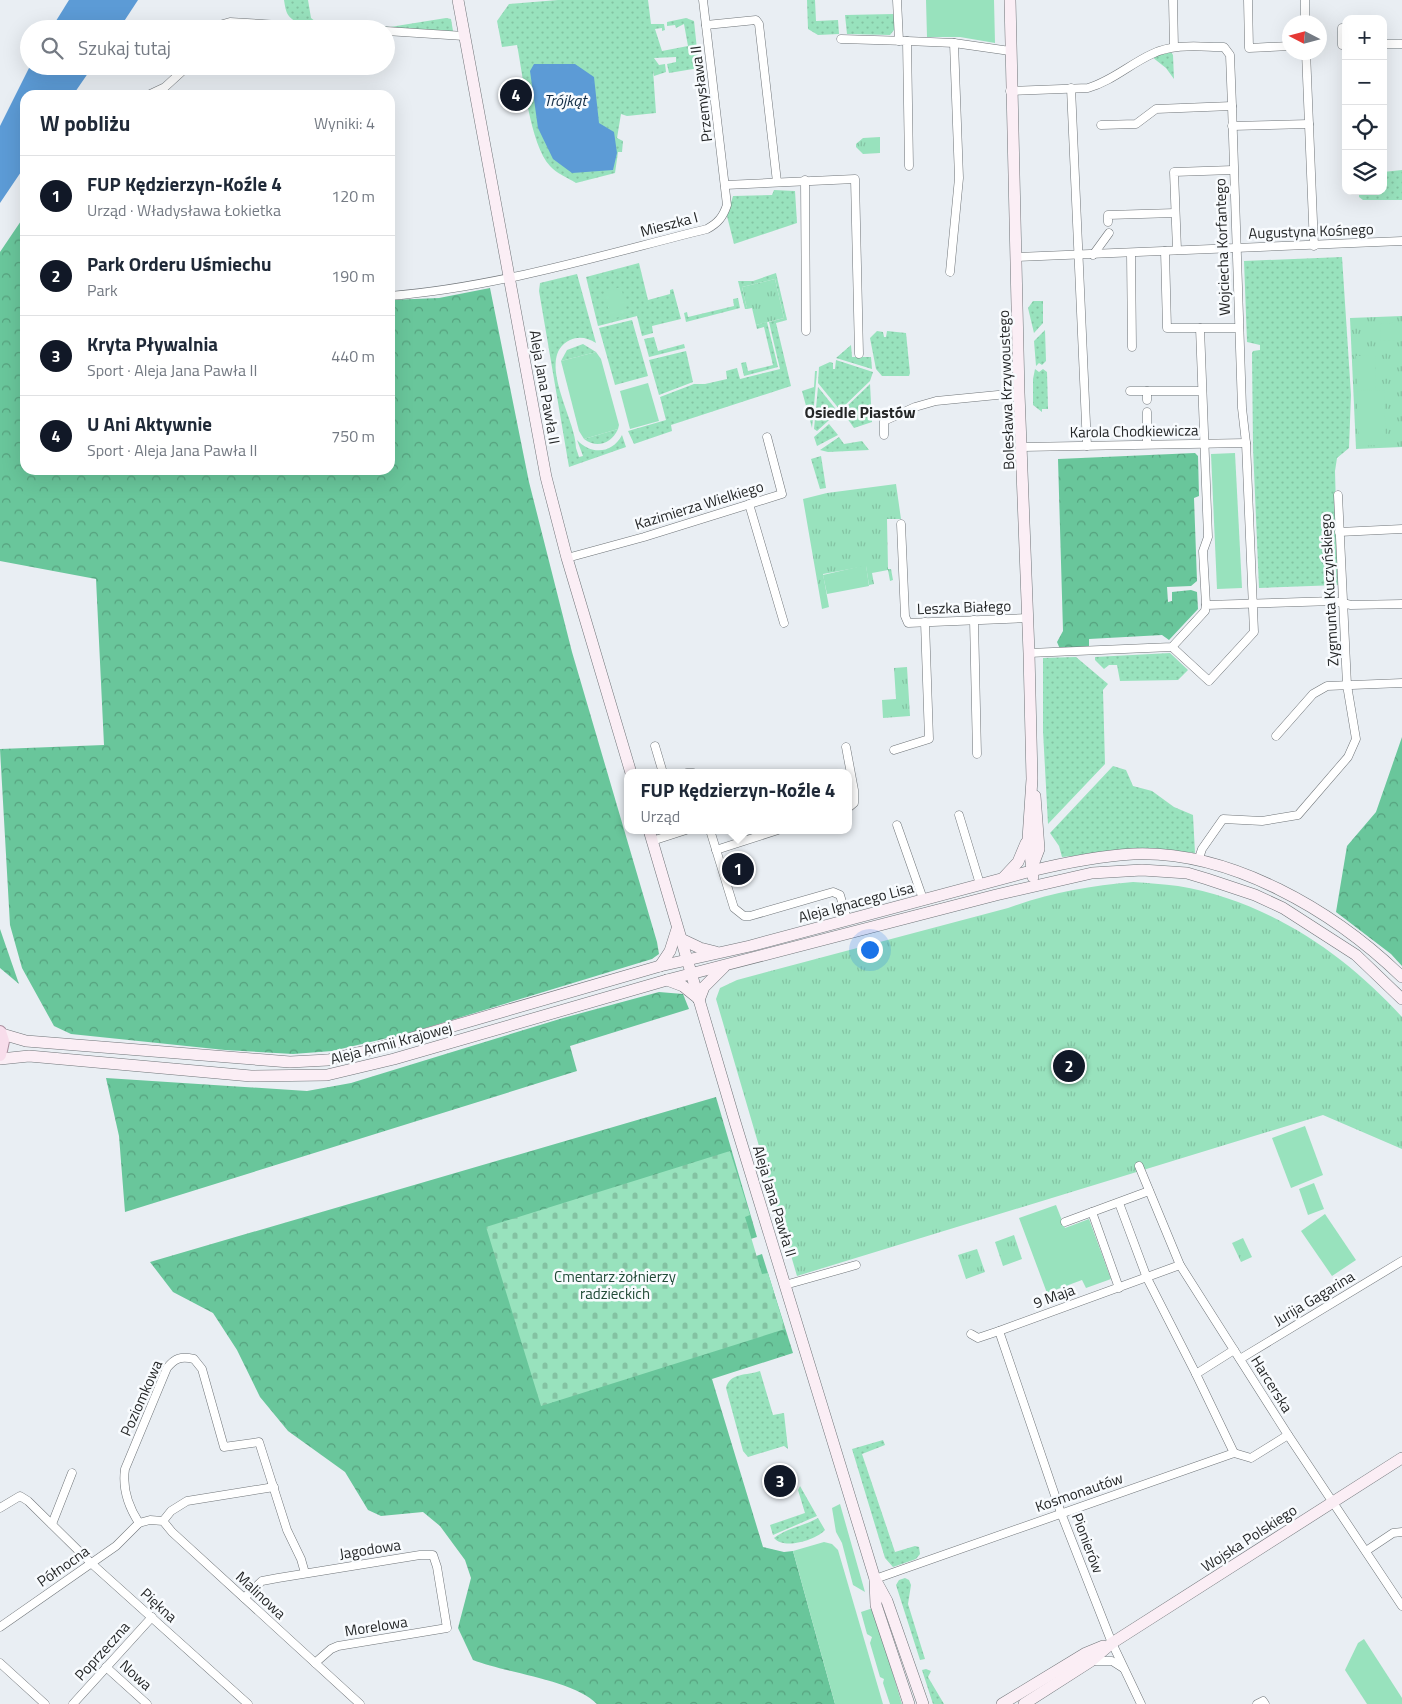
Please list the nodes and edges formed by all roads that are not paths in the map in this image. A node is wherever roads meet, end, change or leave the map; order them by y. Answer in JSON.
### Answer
{"nodes":[{"id":1,"x":458,"y":0,"type":"edge"},
{"id":2,"x":703,"y":0,"type":"edge"},
{"id":3,"x":897,"y":0,"type":"edge"},
{"id":4,"x":1010,"y":0,"type":"edge"},
{"id":5,"x":1173,"y":0,"type":"edge"},
{"id":6,"x":1248,"y":0,"type":"edge"},
{"id":7,"x":1305,"y":0,"type":"edge"},
{"id":8,"x":1305,"y":15,"type":"edge"},
{"id":9,"x":706,"y":25,"type":"junction"},
{"id":10,"x":395,"y":32,"type":"edge"},
{"id":11,"x":464,"y":36,"type":"junction"},
{"id":12,"x":841,"y":39,"type":"dead end"},
{"id":13,"x":903,"y":41,"type":"junction"},
{"id":14,"x":954,"y":43,"type":"junction"},
{"id":15,"x":1387,"y":44,"type":"edge"},
{"id":16,"x":1402,"y":44,"type":"edge"},
{"id":17,"x":1282,"y":46,"type":"edge"},
{"id":18,"x":1174,"y":47,"type":"junction"},
{"id":19,"x":1010,"y":51,"type":"junction"},
{"id":20,"x":1306,"y":60,"type":"edge"},
{"id":21,"x":178,"y":75,"type":"edge"},
{"id":22,"x":1072,"y":88,"type":"junction"},
{"id":23,"x":159,"y":90,"type":"edge"},
{"id":24,"x":1010,"y":91,"type":"junction"},
{"id":25,"x":1232,"y":106,"type":"junction"},
{"id":26,"x":1308,"y":124,"type":"junction"},
{"id":27,"x":1102,"y":125,"type":"dead end"},
{"id":28,"x":1232,"y":126,"type":"junction"},
{"id":29,"x":909,"y":166,"type":"dead end"},
{"id":30,"x":1233,"y":170,"type":"junction"},
{"id":31,"x":805,"y":180,"type":"junction"},
{"id":32,"x":776,"y":182,"type":"junction"},
{"id":33,"x":725,"y":185,"type":"junction"},
{"id":34,"x":1175,"y":212,"type":"junction"},
{"id":35,"x":1108,"y":222,"type":"dead end"},
{"id":36,"x":1109,"y":233,"type":"dead end"},
{"id":37,"x":1402,"y":241,"type":"edge"},
{"id":38,"x":1314,"y":246,"type":"junction"},
{"id":39,"x":1235,"y":248,"type":"junction"},
{"id":40,"x":1177,"y":250,"type":"junction"},
{"id":41,"x":1166,"y":251,"type":"junction"},
{"id":42,"x":1131,"y":253,"type":"junction"},
{"id":43,"x":1080,"y":255,"type":"junction"},
{"id":44,"x":1094,"y":255,"type":"junction"},
{"id":45,"x":1017,"y":257,"type":"junction"},
{"id":46,"x":950,"y":272,"type":"dead end"},
{"id":47,"x":509,"y":279,"type":"junction"},
{"id":48,"x":395,"y":296,"type":"edge"},
{"id":49,"x":1200,"y":328,"type":"junction"},
{"id":50,"x":1239,"y":328,"type":"junction"},
{"id":51,"x":806,"y":331,"type":"dead end"},
{"id":52,"x":1132,"y":347,"type":"dead end"},
{"id":53,"x":859,"y":354,"type":"dead end"},
{"id":54,"x":1130,"y":391,"type":"dead end"},
{"id":55,"x":1147,"y":391,"type":"junction"},
{"id":56,"x":1202,"y":391,"type":"junction"},
{"id":57,"x":1019,"y":393,"type":"junction"},
{"id":58,"x":1147,"y":400,"type":"dead end"},
{"id":59,"x":1147,"y":412,"type":"dead end"},
{"id":60,"x":884,"y":435,"type":"dead end"},
{"id":61,"x":767,"y":437,"type":"dead end"},
{"id":62,"x":1246,"y":443,"type":"junction"},
{"id":63,"x":1147,"y":444,"type":"junction"},
{"id":64,"x":1204,"y":444,"type":"junction"},
{"id":65,"x":1087,"y":446,"type":"junction"},
{"id":66,"x":1022,"y":447,"type":"junction"},
{"id":67,"x":1338,"y":495,"type":"dead end"},
{"id":68,"x":749,"y":504,"type":"junction"},
{"id":69,"x":901,"y":524,"type":"dead end"},
{"id":70,"x":1402,"y":528,"type":"edge"},
{"id":71,"x":1339,"y":532,"type":"junction"},
{"id":72,"x":567,"y":558,"type":"junction"},
{"id":73,"x":1253,"y":603,"type":"junction"},
{"id":74,"x":1342,"y":603,"type":"junction"},
{"id":75,"x":1402,"y":604,"type":"edge"},
{"id":76,"x":1206,"y":605,"type":"junction"},
{"id":77,"x":1028,"y":618,"type":"junction"},
{"id":78,"x":974,"y":620,"type":"junction"},
{"id":79,"x":925,"y":622,"type":"junction"},
{"id":80,"x":784,"y":623,"type":"dead end"},
{"id":81,"x":1172,"y":647,"type":"junction"},
{"id":82,"x":1029,"y":653,"type":"junction"},
{"id":83,"x":1402,"y":683,"type":"edge"},
{"id":84,"x":1347,"y":685,"type":"junction"},
{"id":85,"x":1276,"y":736,"type":"dead end"},
{"id":86,"x":655,"y":746,"type":"dead end"},
{"id":87,"x":846,"y":747,"type":"dead end"},
{"id":88,"x":894,"y":750,"type":"dead end"},
{"id":89,"x":977,"y":754,"type":"dead end"},
{"id":90,"x":630,"y":769,"type":"edge"},
{"id":91,"x":662,"y":769,"type":"edge"},
{"id":92,"x":850,"y":769,"type":"edge"},
{"id":93,"x":852,"y":779,"type":"edge"},
{"id":94,"x":1032,"y":779,"type":"junction"},
{"id":95,"x":852,"y":805,"type":"edge"},
{"id":96,"x":959,"y":816,"type":"dead end"},
{"id":97,"x":897,"y":826,"type":"dead end"},
{"id":98,"x":711,"y":834,"type":"edge"},
{"id":99,"x":756,"y":834,"type":"edge"},
{"id":100,"x":650,"y":836,"type":"edge"},
{"id":101,"x":1028,"y":838,"type":"junction"},
{"id":102,"x":716,"y":850,"type":"junction"},
{"id":103,"x":1039,"y":850,"type":"junction"},
{"id":104,"x":1198,"y":861,"type":"junction"},
{"id":105,"x":1059,"y":864,"type":"junction"},
{"id":106,"x":1031,"y":871,"type":"junction"},
{"id":107,"x":1003,"y":878,"type":"junction"},
{"id":108,"x":980,"y":884,"type":"junction"},
{"id":109,"x":1035,"y":885,"type":"junction"},
{"id":110,"x":923,"y":899,"type":"junction"},
{"id":111,"x":847,"y":919,"type":"junction"},
{"id":112,"x":679,"y":933,"type":"junction"},
{"id":113,"x":719,"y":953,"type":"junction"},
{"id":114,"x":687,"y":959,"type":"junction"},
{"id":115,"x":726,"y":965,"type":"junction"},
{"id":116,"x":660,"y":966,"type":"junction"},
{"id":117,"x":691,"y":974,"type":"junction"},
{"id":118,"x":1402,"y":977,"type":"edge"},
{"id":119,"x":667,"y":980,"type":"junction"},
{"id":120,"x":1402,"y":999,"type":"edge"},
{"id":121,"x":699,"y":1000,"type":"junction"},
{"id":122,"x":1,"y":1033,"type":"edge"},
{"id":123,"x":0,"y":1055,"type":"edge"},
{"id":124,"x":0,"y":1059,"type":"edge"},
{"id":125,"x":1140,"y":1166,"type":"dead end"},
{"id":126,"x":1149,"y":1191,"type":"junction"},
{"id":127,"x":1119,"y":1203,"type":"junction"},
{"id":128,"x":1092,"y":1212,"type":"junction"},
{"id":129,"x":1065,"y":1222,"type":"dead end"},
{"id":130,"x":1402,"y":1261,"type":"edge"},
{"id":131,"x":856,"y":1265,"type":"dead end"},
{"id":132,"x":1180,"y":1265,"type":"junction"},
{"id":133,"x":1147,"y":1278,"type":"junction"},
{"id":134,"x":785,"y":1285,"type":"junction"},
{"id":135,"x":1119,"y":1288,"type":"junction"},
{"id":136,"x":999,"y":1331,"type":"junction"},
{"id":137,"x":970,"y":1334,"type":"dead end"},
{"id":138,"x":1234,"y":1350,"type":"junction"},
{"id":139,"x":1240,"y":1359,"type":"junction"},
{"id":140,"x":1196,"y":1374,"type":"junction"},
{"id":141,"x":1288,"y":1435,"type":"junction"},
{"id":142,"x":1234,"y":1453,"type":"junction"},
{"id":143,"x":1402,"y":1458,"type":"edge"},
{"id":144,"x":72,"y":1473,"type":"dead end"},
{"id":145,"x":274,"y":1487,"type":"junction"},
{"id":146,"x":1334,"y":1502,"type":"junction"},
{"id":147,"x":0,"y":1508,"type":"edge"},
{"id":148,"x":1061,"y":1513,"type":"junction"},
{"id":149,"x":164,"y":1521,"type":"junction"},
{"id":150,"x":139,"y":1523,"type":"junction"},
{"id":151,"x":52,"y":1524,"type":"junction"},
{"id":152,"x":1402,"y":1532,"type":"edge"},
{"id":153,"x":1366,"y":1551,"type":"junction"},
{"id":154,"x":91,"y":1562,"type":"junction"},
{"id":155,"x":305,"y":1573,"type":"junction"},
{"id":156,"x":875,"y":1580,"type":"junction"},
{"id":157,"x":244,"y":1598,"type":"junction"},
{"id":158,"x":1402,"y":1606,"type":"edge"},
{"id":159,"x":152,"y":1617,"type":"junction"},
{"id":160,"x":0,"y":1628,"type":"edge"},
{"id":161,"x":447,"y":1628,"type":"joint"},
{"id":162,"x":1112,"y":1643,"type":"junction"},
{"id":163,"x":1092,"y":1661,"type":"junction"},
{"id":164,"x":0,"y":1663,"type":"edge"},
{"id":165,"x":315,"y":1663,"type":"junction"},
{"id":166,"x":106,"y":1667,"type":"junction"},
{"id":167,"x":1126,"y":1671,"type":"junction"},
{"id":168,"x":45,"y":1704,"type":"edge"},
{"id":169,"x":73,"y":1704,"type":"edge"},
{"id":170,"x":147,"y":1704,"type":"edge"},
{"id":171,"x":248,"y":1704,"type":"edge"},
{"id":172,"x":360,"y":1704,"type":"edge"},
{"id":173,"x":908,"y":1704,"type":"edge"},
{"id":174,"x":922,"y":1704,"type":"edge"},
{"id":175,"x":1002,"y":1704,"type":"edge"},
{"id":176,"x":1024,"y":1704,"type":"edge"},
{"id":177,"x":1141,"y":1704,"type":"edge"},
{"id":178,"x":1257,"y":1704,"type":"edge"},
{"id":179,"x":1265,"y":1704,"type":"edge"}],
"edges":[{"from":1,"to":11,"type":"main road","name":"Aleja Jana Pawła II"},
{"from":2,"to":9,"type":"street","name":"Przemysława II"},
{"from":3,"to":13,"type":"street"},
{"from":4,"to":19,"type":"main road","name":"Bolesława Krzywoustego"},
{"from":5,"to":18,"type":"street"},
{"from":6,"to":17,"type":"street"},
{"from":7,"to":8,"type":"street"},
{"from":9,"to":32,"type":"street"},
{"from":9,"to":33,"type":"street","name":"Przemysława II"},
{"from":10,"to":11,"type":"street"},
{"from":11,"to":47,"type":"main road","name":"Aleja Jana Pawła II"},
{"from":12,"to":13,"type":"street"},
{"from":13,"to":14,"type":"street"},
{"from":13,"to":29,"type":"street"},
{"from":14,"to":19,"type":"street"},
{"from":14,"to":46,"type":"street"},
{"from":15,"to":16,"type":"street"},
{"from":18,"to":22,"type":"street","name":"Wojciecha Korfantego"},
{"from":18,"to":25,"type":"street","name":"Wojciecha Korfantego"},
{"from":19,"to":24,"type":"main road","name":"Bolesława Krzywoustego"},
{"from":20,"to":26,"type":"street"},
{"from":21,"to":23,"type":"street"},
{"from":22,"to":24,"type":"street","name":"Wojciecha Korfantego"},
{"from":22,"to":43,"type":"street"},
{"from":24,"to":45,"type":"main road","name":"Bolesława Krzywoustego"},
{"from":25,"to":27,"type":"street"},
{"from":25,"to":28,"type":"street","name":"Wojciecha Korfantego"},
{"from":26,"to":28,"type":"street"},
{"from":26,"to":38,"type":"street"},
{"from":28,"to":30,"type":"street","name":"Wojciecha Korfantego"},
{"from":30,"to":34,"type":"street"},
{"from":30,"to":39,"type":"street","name":"Wojciecha Korfantego"},
{"from":31,"to":32,"type":"street"},
{"from":31,"to":51,"type":"street"},
{"from":31,"to":53,"type":"street"},
{"from":32,"to":33,"type":"street"},
{"from":33,"to":47,"type":"street","name":"Mieszka I"},
{"from":34,"to":35,"type":"street"},
{"from":34,"to":40,"type":"street"},
{"from":36,"to":44,"type":"street"},
{"from":37,"to":38,"type":"street","name":"Augustyna Kośnego"},
{"from":38,"to":39,"type":"street","name":"Augustyna Kośnego"},
{"from":39,"to":40,"type":"street","name":"Augustyna Kośnego"},
{"from":39,"to":50,"type":"street","name":"Wojciecha Korfantego"},
{"from":40,"to":41,"type":"street","name":"Augustyna Kośnego"},
{"from":41,"to":42,"type":"street","name":"Augustyna Kośnego"},
{"from":41,"to":49,"type":"street","name":"Wojciecha Korfantego"},
{"from":42,"to":44,"type":"street","name":"Augustyna Kośnego"},
{"from":42,"to":52,"type":"street"},
{"from":43,"to":44,"type":"street","name":"Augustyna Kośnego"},
{"from":43,"to":45,"type":"street","name":"Augustyna Kośnego"},
{"from":43,"to":65,"type":"street"},
{"from":45,"to":57,"type":"main road","name":"Bolesława Krzywoustego"},
{"from":47,"to":48,"type":"street","name":"Mieszka I"},
{"from":47,"to":72,"type":"main road","name":"Aleja Jana Pawła II"},
{"from":49,"to":50,"type":"street","name":"Wojciecha Korfantego"},
{"from":49,"to":56,"type":"street"},
{"from":50,"to":62,"type":"street"},
{"from":54,"to":55,"type":"street"},
{"from":55,"to":56,"type":"street"},
{"from":55,"to":58,"type":"street"},
{"from":56,"to":64,"type":"street"},
{"from":57,"to":60,"type":"street"},
{"from":57,"to":66,"type":"main road","name":"Bolesława Krzywoustego"},
{"from":59,"to":63,"type":"street"},
{"from":61,"to":68,"type":"street","name":"Kazimierza Wielkiego"},
{"from":62,"to":64,"type":"street","name":"Karola Chodkiewicza"},
{"from":62,"to":73,"type":"street"},
{"from":63,"to":64,"type":"street","name":"Karola Chodkiewicza"},
{"from":63,"to":65,"type":"street","name":"Karola Chodkiewicza"},
{"from":64,"to":76,"type":"street"},
{"from":65,"to":66,"type":"street","name":"Karola Chodkiewicza"},
{"from":66,"to":77,"type":"main road","name":"Bolesława Krzywoustego"},
{"from":67,"to":71,"type":"street","name":"Zygmunta Kuczyńskiego"},
{"from":68,"to":72,"type":"street","name":"Kazimierza Wielkiego"},
{"from":68,"to":80,"type":"street"},
{"from":69,"to":79,"type":"street","name":"Leszka Białego"},
{"from":70,"to":71,"type":"street"},
{"from":71,"to":74,"type":"street","name":"Zygmunta Kuczyńskiego"},
{"from":72,"to":90,"type":"main road","name":"Aleja Jana Pawła II"},
{"from":73,"to":74,"type":"street"},
{"from":73,"to":76,"type":"street"},
{"from":73,"to":81,"type":"street"},
{"from":74,"to":75,"type":"street"},
{"from":74,"to":84,"type":"street","name":"Zygmunta Kuczyńskiego"},
{"from":76,"to":81,"type":"street"},
{"from":77,"to":78,"type":"street","name":"Leszka Białego"},
{"from":77,"to":82,"type":"main road","name":"Bolesława Krzywoustego"},
{"from":78,"to":79,"type":"street","name":"Leszka Białego"},
{"from":78,"to":89,"type":"street"},
{"from":79,"to":88,"type":"street"},
{"from":81,"to":82,"type":"street"},
{"from":82,"to":94,"type":"main road","name":"Bolesława Krzywoustego"},
{"from":83,"to":84,"type":"street","name":"Zygmunta Kuczyńskiego"},
{"from":84,"to":85,"type":"street","name":"Zygmunta Kuczyńskiego"},
{"from":84,"to":104,"type":"street"},
{"from":86,"to":91,"type":"street"},
{"from":87,"to":92,"type":"street"},
{"from":93,"to":95,"type":"street"},
{"from":94,"to":101,"type":"main road","name":"Bolesława Krzywoustego"},
{"from":94,"to":103,"type":"main road","name":"Bolesława Krzywoustego"},
{"from":96,"to":108,"type":"street"},
{"from":97,"to":110,"type":"street"},
{"from":98,"to":102,"type":"street"},
{"from":99,"to":102,"type":"street"},
{"from":100,"to":112,"type":"main road","name":"Aleja Jana Pawła II"},
{"from":101,"to":106,"type":"main road","name":"Bolesława Krzywoustego"},
{"from":101,"to":107,"type":"main road","name":"Bolesława Krzywoustego"},
{"from":102,"to":111,"type":"street"},
{"from":103,"to":105,"type":"main road"},
{"from":103,"to":106,"type":"main road","name":"Bolesława Krzywoustego"},
{"from":104,"to":105,"type":"main road","name":"Aleja Ignacego Lisa"},
{"from":104,"to":118,"type":"main road","name":"Aleja Ignacego Lisa"},
{"from":105,"to":106,"type":"main road","name":"Aleja Ignacego Lisa"},
{"from":106,"to":107,"type":"main road","name":"Aleja Ignacego Lisa"},
{"from":106,"to":109,"type":"main road"},
{"from":107,"to":108,"type":"main road","name":"Aleja Ignacego Lisa"},
{"from":108,"to":110,"type":"main road","name":"Aleja Ignacego Lisa"},
{"from":109,"to":115,"type":"main road","name":"Aleja Ignacego Lisa"},
{"from":109,"to":120,"type":"main road","name":"Aleja Ignacego Lisa"},
{"from":110,"to":111,"type":"main road","name":"Aleja Ignacego Lisa"},
{"from":111,"to":113,"type":"main road","name":"Aleja Ignacego Lisa"},
{"from":112,"to":113,"type":"main road"},
{"from":112,"to":114,"type":"main road","name":"Aleja Jana Pawła II"},
{"from":112,"to":116,"type":"main road"},
{"from":113,"to":114,"type":"main road","name":"Aleja Ignacego Lisa"},
{"from":114,"to":116,"type":"main road","name":"Aleja Armii Krajowej"},
{"from":114,"to":117,"type":"main road","name":"Aleja Jana Pawła II"},
{"from":115,"to":117,"type":"main road","name":"Aleja Ignacego Lisa"},
{"from":115,"to":121,"type":"main road"},
{"from":116,"to":122,"type":"main road","name":"Aleja Armii Krajowej"},
{"from":117,"to":119,"type":"main road","name":"Aleja Armii Krajowej"},
{"from":117,"to":121,"type":"main road","name":"Aleja Jana Pawła II"},
{"from":119,"to":121,"type":"main road"},
{"from":119,"to":124,"type":"main road","name":"Aleja Armii Krajowej"},
{"from":121,"to":134,"type":"main road","name":"Aleja Jana Pawła II"},
{"from":122,"to":123,"type":"main road"},
{"from":125,"to":126,"type":"street","name":"Harcerska"},
{"from":126,"to":127,"type":"street"},
{"from":126,"to":132,"type":"street","name":"Harcerska"},
{"from":127,"to":128,"type":"street"},
{"from":127,"to":133,"type":"street"},
{"from":128,"to":129,"type":"street"},
{"from":128,"to":135,"type":"street"},
{"from":130,"to":139,"type":"street","name":"Jurija Gagarina"},
{"from":131,"to":134,"type":"street"},
{"from":132,"to":133,"type":"street","name":"9 Maja"},
{"from":132,"to":138,"type":"street","name":"Harcerska"},
{"from":133,"to":135,"type":"street","name":"9 Maja"},
{"from":133,"to":140,"type":"street"},
{"from":134,"to":156,"type":"main road","name":"Aleja Jana Pawła II"},
{"from":135,"to":136,"type":"street","name":"9 Maja"},
{"from":136,"to":137,"type":"street","name":"9 Maja"},
{"from":136,"to":148,"type":"street","name":"Pionierów"},
{"from":138,"to":139,"type":"street","name":"Harcerska"},
{"from":138,"to":140,"type":"street"},
{"from":139,"to":141,"type":"street","name":"Harcerska"},
{"from":140,"to":142,"type":"street"},
{"from":141,"to":142,"type":"street","name":"Kosmonautów"},
{"from":141,"to":146,"type":"street","name":"Harcerska"},
{"from":142,"to":148,"type":"street","name":"Kosmonautów"},
{"from":143,"to":146,"type":"main road","name":"Wojska Polskiego"},
{"from":144,"to":151,"type":"street"},
{"from":145,"to":149,"type":"street"},
{"from":145,"to":150,"type":"street","name":"Poziomkowa"},
{"from":145,"to":155,"type":"street","name":"Poziomkowa"},
{"from":146,"to":153,"type":"street","name":"Harcerska"},
{"from":146,"to":162,"type":"main road","name":"Wojska Polskiego"},
{"from":147,"to":151,"type":"street","name":"Piękna"},
{"from":148,"to":156,"type":"street","name":"Kosmonautów"},
{"from":148,"to":162,"type":"street","name":"Pionierów"},
{"from":149,"to":150,"type":"street"},
{"from":149,"to":157,"type":"street","name":"Malinowa"},
{"from":150,"to":154,"type":"street","name":"Północna"},
{"from":151,"to":154,"type":"street","name":"Piękna"},
{"from":152,"to":153,"type":"street"},
{"from":153,"to":158,"type":"street","name":"Harcerska"},
{"from":154,"to":159,"type":"street","name":"Piękna"},
{"from":154,"to":160,"type":"street","name":"Północna"},
{"from":155,"to":157,"type":"street","name":"Jagodowa"},
{"from":155,"to":161,"type":"street","name":"Jagodowa"},
{"from":156,"to":173,"type":"main road","name":"Aleja Jana Pawła II"},
{"from":156,"to":174,"type":"main road","name":"Aleja Jana Pawła II"},
{"from":157,"to":165,"type":"street","name":"Malinowa"},
{"from":159,"to":166,"type":"street","name":"Poprzeczna"},
{"from":159,"to":171,"type":"street","name":"Piękna"},
{"from":161,"to":165,"type":"street","name":"Morelowa"},
{"from":162,"to":163,"type":"main road","name":"Wojska Polskiego"},
{"from":162,"to":167,"type":"street","name":"Pionierów"},
{"from":162,"to":175,"type":"main road","name":"Wojska Polskiego"},
{"from":163,"to":167,"type":"street"},
{"from":163,"to":176,"type":"main road","name":"Wojska Polskiego"},
{"from":164,"to":168,"type":"street"},
{"from":165,"to":172,"type":"street","name":"Malinowa"},
{"from":166,"to":169,"type":"street","name":"Poprzeczna"},
{"from":166,"to":170,"type":"street","name":"Nowa"},
{"from":167,"to":177,"type":"street","name":"Pionierów"},
{"from":178,"to":179,"type":"street"}]}
